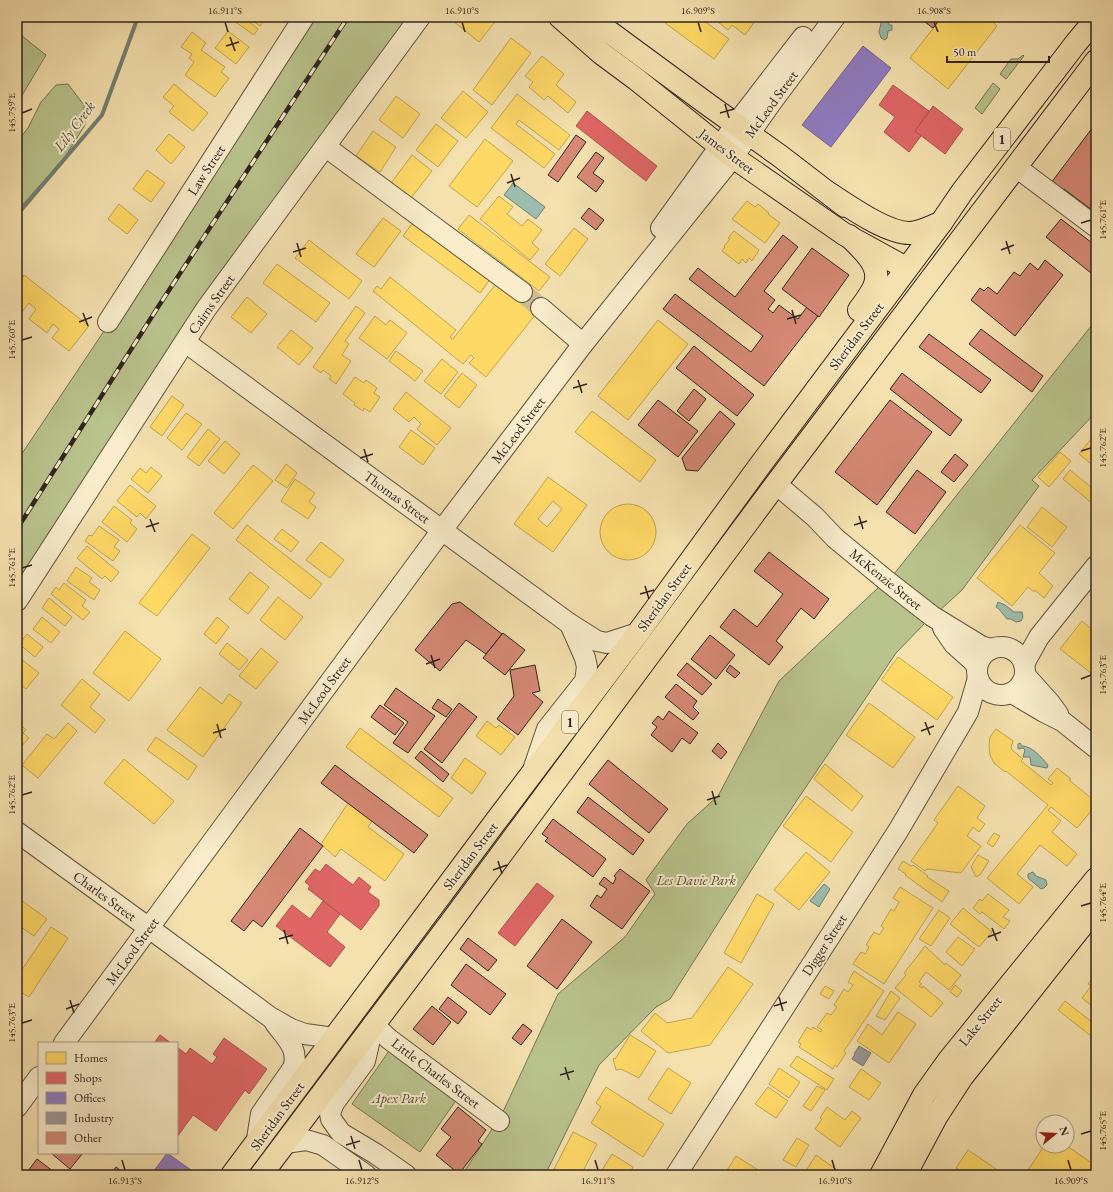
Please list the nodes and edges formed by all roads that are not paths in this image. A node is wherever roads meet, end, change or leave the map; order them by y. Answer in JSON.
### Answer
{"nodes":[{"id":1,"x":304,"y":17,"type":"edge"},
{"id":2,"x":420,"y":17,"type":"edge"},
{"id":3,"x":560,"y":17,"type":"edge"},
{"id":4,"x":589,"y":17,"type":"edge"},
{"id":5,"x":819,"y":17,"type":"edge"},
{"id":6,"x":835,"y":17,"type":"edge"},
{"id":7,"x":1096,"y":19,"type":"edge"},
{"id":8,"x":1096,"y":61,"type":"edge"},
{"id":9,"x":743,"y":129,"type":"junction"},
{"id":10,"x":326,"y":147,"type":"junction"},
{"id":11,"x":726,"y":152,"type":"junction"},
{"id":12,"x":1016,"y":168,"type":"junction"},
{"id":13,"x":830,"y":194,"type":"junction"},
{"id":14,"x":941,"y":223,"type":"junction"},
{"id":15,"x":1096,"y":227,"type":"edge"},
{"id":16,"x":849,"y":236,"type":"junction"},
{"id":17,"x":909,"y":265,"type":"junction"},
{"id":18,"x":930,"y":280,"type":"junction"},
{"id":19,"x":522,"y":292,"type":"tunnel mouth"},
{"id":20,"x":541,"y":308,"type":"tunnel mouth"},
{"id":21,"x":108,"y":322,"type":"dead end"},
{"id":22,"x":185,"y":342,"type":"junction"},
{"id":23,"x":585,"y":342,"type":"junction"},
{"id":24,"x":756,"y":471,"type":"junction"},
{"id":25,"x":772,"y":489,"type":"junction"},
{"id":26,"x":442,"y":530,"type":"junction"},
{"id":27,"x":1096,"y":566,"type":"edge"},
{"id":28,"x":17,"y":601,"type":"edge"},
{"id":29,"x":938,"y":620,"type":"junction"},
{"id":30,"x":570,"y":624,"type":"junction"},
{"id":31,"x":638,"y":633,"type":"junction"},
{"id":32,"x":1039,"y":637,"type":"junction"},
{"id":33,"x":1000,"y":649,"type":"junction"},
{"id":34,"x":1025,"y":669,"type":"junction"},
{"id":35,"x":977,"y":673,"type":"junction"},
{"id":36,"x":1005,"y":695,"type":"junction"},
{"id":37,"x":968,"y":712,"type":"junction"},
{"id":38,"x":1062,"y":721,"type":"junction"},
{"id":39,"x":1096,"y":748,"type":"edge"},
{"id":40,"x":531,"y":775,"type":"junction"},
{"id":41,"x":17,"y":832,"type":"edge"},
{"id":42,"x":1096,"y":879,"type":"edge"},
{"id":43,"x":1096,"y":908,"type":"edge"},
{"id":44,"x":149,"y":928,"type":"junction"},
{"id":45,"x":270,"y":1017,"type":"junction"},
{"id":46,"x":373,"y":1024,"type":"junction"},
{"id":47,"x":334,"y":1038,"type":"junction"},
{"id":48,"x":65,"y":1042,"type":"edge"},
{"id":49,"x":38,"y":1078,"type":"edge"},
{"id":50,"x":17,"y":1107,"type":"edge"},
{"id":51,"x":499,"y":1121,"type":"dead end"},
{"id":52,"x":356,"y":1142,"type":"junction"},
{"id":53,"x":285,"y":1143,"type":"junction"},
{"id":54,"x":256,"y":1145,"type":"junction"},
{"id":55,"x":344,"y":1160,"type":"junction"},
{"id":56,"x":232,"y":1175,"type":"edge"},
{"id":57,"x":261,"y":1175,"type":"edge"},
{"id":58,"x":366,"y":1175,"type":"edge"},
{"id":59,"x":406,"y":1175,"type":"edge"},
{"id":60,"x":676,"y":1175,"type":"edge"},
{"id":61,"x":881,"y":1175,"type":"edge"},
{"id":62,"x":906,"y":1175,"type":"edge"}],
"edges":[{"from":1,"to":21,"type":"street","name":"Law Street"},
{"from":2,"to":10,"type":"street","name":"Cairns Street"},
{"from":3,"to":11,"type":"main road","name":"James Street"},
{"from":4,"to":9,"type":"main road","name":"James Street"},
{"from":5,"to":9,"type":"street","name":"McLeod Street"},
{"from":6,"to":9,"type":"street","name":"McLeod Street"},
{"from":7,"to":14,"type":"main road","name":"Sheridan Street","number":"1"},
{"from":8,"to":12,"type":"main road","name":"Sheridan Street","number":"1"},
{"from":9,"to":11,"type":"street","name":"McLeod Street"},
{"from":9,"to":13,"type":"main road","name":"James Street"},
{"from":10,"to":19,"type":"street"},
{"from":10,"to":22,"type":"street","name":"Cairns Street"},
{"from":11,"to":16,"type":"main road","name":"James Street"},
{"from":11,"to":23,"type":"street","name":"McLeod Street"},
{"from":12,"to":15,"type":"street"},
{"from":12,"to":18,"type":"main road","name":"Sheridan Street","number":"1"},
{"from":13,"to":14,"type":"main road"},
{"from":13,"to":17,"type":"main road","name":"James Street"},
{"from":14,"to":17,"type":"main road","name":"Sheridan Street","number":"1"},
{"from":16,"to":17,"type":"main road","name":"James Street"},
{"from":16,"to":24,"type":"main road"},
{"from":17,"to":18,"type":"main road"},
{"from":17,"to":24,"type":"main road","name":"Sheridan Street","number":"1"},
{"from":18,"to":25,"type":"main road","name":"Sheridan Street","number":"1"},
{"from":20,"to":23,"type":"street"},
{"from":22,"to":26,"type":"street","name":"Thomas Street"},
{"from":22,"to":28,"type":"street","name":"Cairns Street"},
{"from":23,"to":26,"type":"street","name":"McLeod Street"},
{"from":24,"to":25,"type":"main road"},
{"from":24,"to":31,"type":"main road","name":"Sheridan Street","number":"1"},
{"from":25,"to":29,"type":"street","name":"McKenzie Street"},
{"from":25,"to":46,"type":"main road","name":"Sheridan Street","number":"1"},
{"from":26,"to":30,"type":"street","name":"Thomas Street"},
{"from":26,"to":44,"type":"street","name":"McLeod Street"},
{"from":27,"to":32,"type":"street"},
{"from":29,"to":33,"type":"street","name":"McKenzie Street"},
{"from":29,"to":35,"type":"street","name":"McKenzie Street"},
{"from":30,"to":31,"type":"street","name":"Thomas Street"},
{"from":30,"to":40,"type":"street"},
{"from":31,"to":40,"type":"main road","name":"Sheridan Street","number":"1"},
{"from":32,"to":33,"type":"street"},
{"from":32,"to":34,"type":"street"},
{"from":33,"to":34,"type":"street"},
{"from":33,"to":35,"type":"street"},
{"from":34,"to":36,"type":"street"},
{"from":34,"to":38,"type":"street"},
{"from":35,"to":36,"type":"street"},
{"from":35,"to":37,"type":"street","name":"Digger Street"},
{"from":36,"to":37,"type":"street","name":"Digger Street"},
{"from":36,"to":38,"type":"street"},
{"from":37,"to":60,"type":"street","name":"Digger Street"},
{"from":38,"to":39,"type":"street"},
{"from":40,"to":47,"type":"main road","name":"Sheridan Street","number":"1"},
{"from":41,"to":44,"type":"street","name":"Charles Street"},
{"from":42,"to":61,"type":"main road","name":"Lake Street"},
{"from":43,"to":62,"type":"main road","name":"Lake Street"},
{"from":44,"to":45,"type":"street","name":"Charles Street"},
{"from":44,"to":48,"type":"street","name":"McLeod Street"},
{"from":45,"to":47,"type":"street","name":"Charles Street"},
{"from":45,"to":54,"type":"street","name":"Charles Street"},
{"from":46,"to":51,"type":"street","name":"Little Charles Street"},
{"from":46,"to":52,"type":"street"},
{"from":46,"to":53,"type":"main road","name":"Sheridan Street","number":"1"},
{"from":47,"to":54,"type":"main road","name":"Sheridan Street","number":"1"},
{"from":49,"to":50,"type":"street"},
{"from":52,"to":55,"type":"street"},
{"from":52,"to":59,"type":"street"},
{"from":53,"to":55,"type":"street"},
{"from":53,"to":57,"type":"main road","name":"Sheridan Street","number":"1"},
{"from":54,"to":56,"type":"main road","name":"Sheridan Street","number":"1"},
{"from":55,"to":58,"type":"street"}]}
